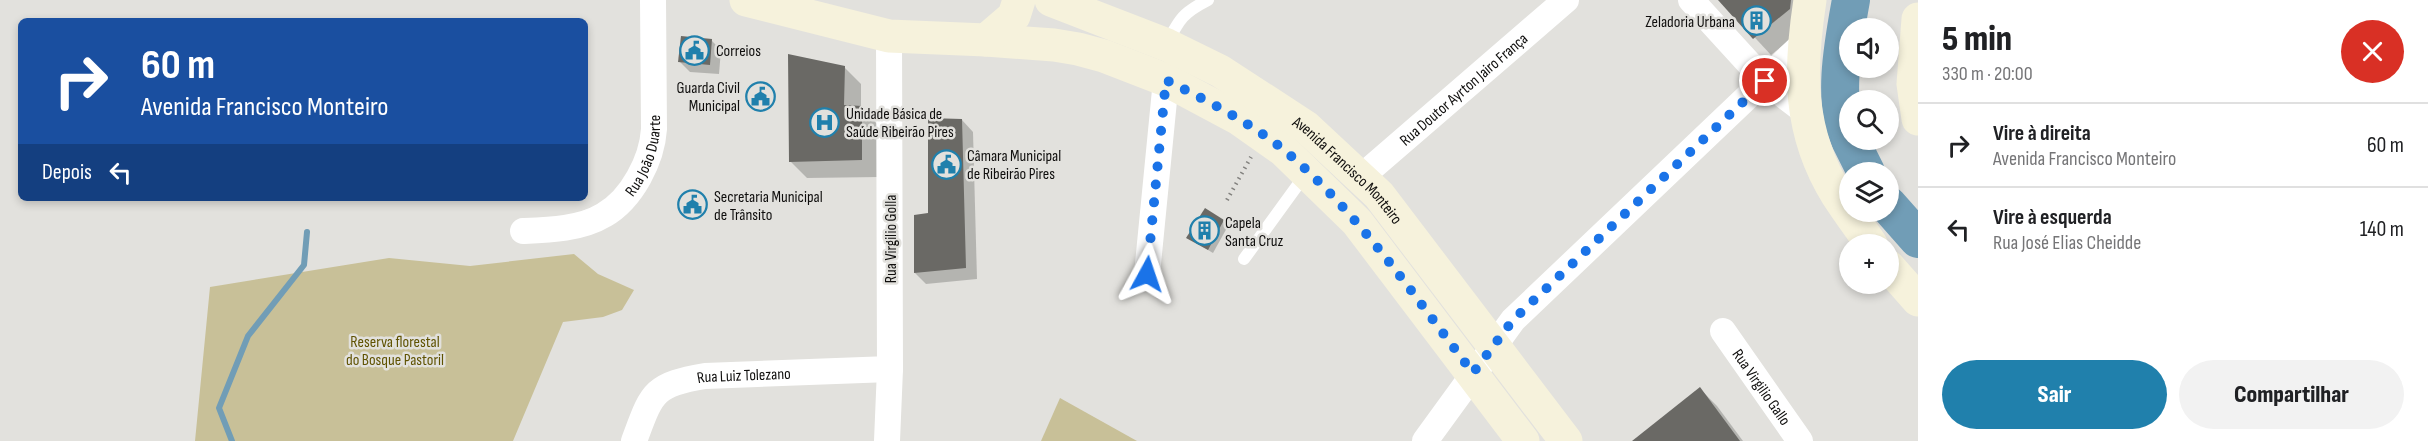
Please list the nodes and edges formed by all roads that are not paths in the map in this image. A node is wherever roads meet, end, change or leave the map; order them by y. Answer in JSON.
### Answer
{"nodes":[{"id":1,"x":652,"y":0,"type":"edge"},
{"id":2,"x":746,"y":0,"type":"edge"},
{"id":3,"x":1019,"y":0,"type":"edge"},
{"id":4,"x":1051,"y":0,"type":"edge"},
{"id":5,"x":1208,"y":0,"type":"edge"},
{"id":6,"x":1566,"y":0,"type":"edge"},
{"id":7,"x":1691,"y":0,"type":"edge"},
{"id":8,"x":1810,"y":0,"type":"edge"},
{"id":9,"x":1918,"y":18,"type":"edge"},
{"id":10,"x":1724,"y":35,"type":"junction"},
{"id":11,"x":890,"y":36,"type":"junction"},
{"id":12,"x":986,"y":40,"type":"junction"},
{"id":13,"x":1167,"y":45,"type":"junction"},
{"id":14,"x":1795,"y":52,"type":"junction"},
{"id":15,"x":1166,"y":80,"type":"junction"},
{"id":16,"x":1765,"y":81,"type":"junction"},
{"id":17,"x":1804,"y":111,"type":"junction"},
{"id":18,"x":1918,"y":119,"type":"edge"},
{"id":19,"x":1308,"y":172,"type":"junction"},
{"id":20,"x":1361,"y":177,"type":"junction"},
{"id":21,"x":522,"y":231,"type":"dead end"},
{"id":22,"x":1864,"y":234,"type":"edge"},
{"id":23,"x":1244,"y":259,"type":"dead end"},
{"id":24,"x":1147,"y":274,"type":"dead end"},
{"id":25,"x":1899,"y":278,"type":"edge"},
{"id":26,"x":1918,"y":300,"type":"edge"},
{"id":27,"x":1723,"y":331,"type":"dead end"},
{"id":28,"x":1493,"y":344,"type":"junction"},
{"id":29,"x":890,"y":369,"type":"junction"},
{"id":30,"x":1473,"y":373,"type":"junction"},
{"id":31,"x":634,"y":441,"type":"edge"},
{"id":32,"x":887,"y":441,"type":"edge"},
{"id":33,"x":1425,"y":441,"type":"edge"},
{"id":34,"x":1523,"y":441,"type":"edge"},
{"id":35,"x":1566,"y":441,"type":"edge"},
{"id":36,"x":1800,"y":441,"type":"edge"}],
"edges":[{"from":1,"to":21,"type":"street","name":"Rua João Duarte"},
{"from":2,"to":11,"type":"main road","name":"Avenida Francisco Monteiro"},
{"from":3,"to":12,"type":"main road"},
{"from":4,"to":13,"type":"main road","name":"Avenida Francisco Monteiro"},
{"from":5,"to":13,"type":"lane"},
{"from":6,"to":20,"type":"street","name":"Rua Doutor Ayrton Jairo França"},
{"from":7,"to":10,"type":"street"},
{"from":8,"to":14,"type":"main road"},
{"from":9,"to":18,"type":"main road"},
{"from":10,"to":14,"type":"street"},
{"from":10,"to":16,"type":"street"},
{"from":11,"to":12,"type":"main road","name":"Avenida Francisco Monteiro"},
{"from":11,"to":29,"type":"street","name":"Rua Virgilio Golla"},
{"from":12,"to":15,"type":"main road","name":"Avenida Francisco Monteiro"},
{"from":13,"to":20,"type":"main road","name":"Avenida Francisco Monteiro"},
{"from":14,"to":16,"type":"street"},
{"from":14,"to":17,"type":"main road"},
{"from":15,"to":19,"type":"main road","name":"Avenida Francisco Monteiro"},
{"from":15,"to":24,"type":"street"},
{"from":16,"to":17,"type":"street"},
{"from":16,"to":28,"type":"street"},
{"from":17,"to":22,"type":"main road"},
{"from":19,"to":23,"type":"lane"},
{"from":19,"to":30,"type":"main road","name":"Avenida Francisco Monteiro"},
{"from":20,"to":28,"type":"main road","name":"Avenida Francisco Monteiro"},
{"from":25,"to":26,"type":"main road"},
{"from":27,"to":36,"type":"street","name":"Rua Virgilio Gallo"},
{"from":28,"to":30,"type":"street"},
{"from":28,"to":35,"type":"main road","name":"Avenida Francisco Monteiro"},
{"from":29,"to":31,"type":"street","name":"Rua Luiz Tolezano"},
{"from":29,"to":32,"type":"street","name":"Rua Virgilio Golla"},
{"from":30,"to":33,"type":"street"},
{"from":30,"to":34,"type":"main road","name":"Avenida Francisco Monteiro"}]}
